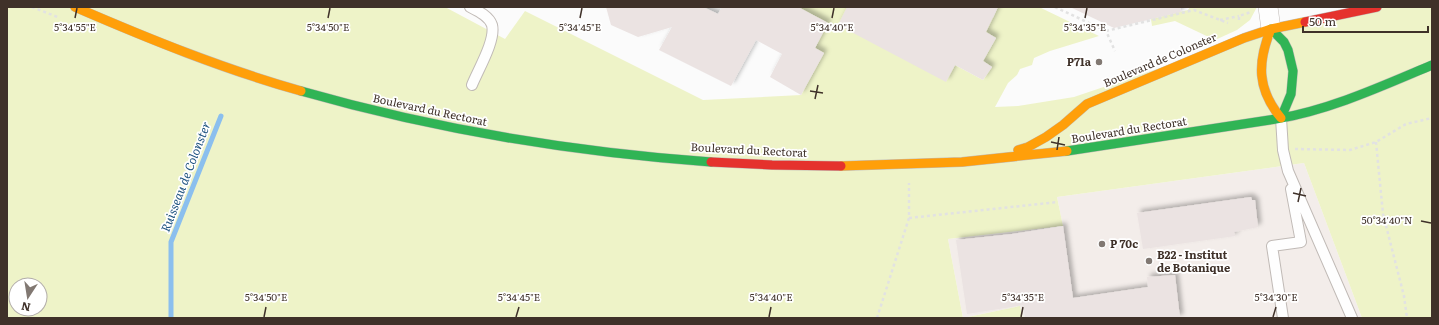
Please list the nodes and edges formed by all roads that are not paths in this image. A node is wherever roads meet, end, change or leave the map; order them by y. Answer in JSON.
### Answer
{"nodes":[{"id":1,"x":75,"y":7,"type":"edge"},
{"id":2,"x":470,"y":7,"type":"edge"},
{"id":3,"x":1268,"y":7,"type":"edge"},
{"id":4,"x":1377,"y":7,"type":"edge"},
{"id":5,"x":1271,"y":29,"type":"junction"},
{"id":6,"x":1432,"y":66,"type":"edge"},
{"id":7,"x":472,"y":85,"type":"dead end"},
{"id":8,"x":1281,"y":118,"type":"junction"},
{"id":9,"x":964,"y":162,"type":"junction"},
{"id":10,"x":1288,"y":172,"type":"junction"},
{"id":11,"x":1283,"y":318,"type":"edge"},
{"id":12,"x":1352,"y":318,"type":"edge"}],
"edges":[{"from":1,"to":9,"type":"main road","name":"Boulevard du Rectorat"},
{"from":2,"to":7,"type":"lane"},
{"from":3,"to":5,"type":"street"},
{"from":4,"to":5,"type":"main road","name":"Boulevard de Colonster"},
{"from":5,"to":8,"type":"main road"},
{"from":5,"to":8,"type":"main road"},
{"from":5,"to":9,"type":"main road","name":"Boulevard de Colonster"},
{"from":6,"to":8,"type":"main road","name":"Boulevard du Rectorat"},
{"from":8,"to":9,"type":"main road","name":"Boulevard du Rectorat"},
{"from":8,"to":10,"type":"lane"},
{"from":10,"to":11,"type":"lane"},
{"from":10,"to":12,"type":"lane"}]}
